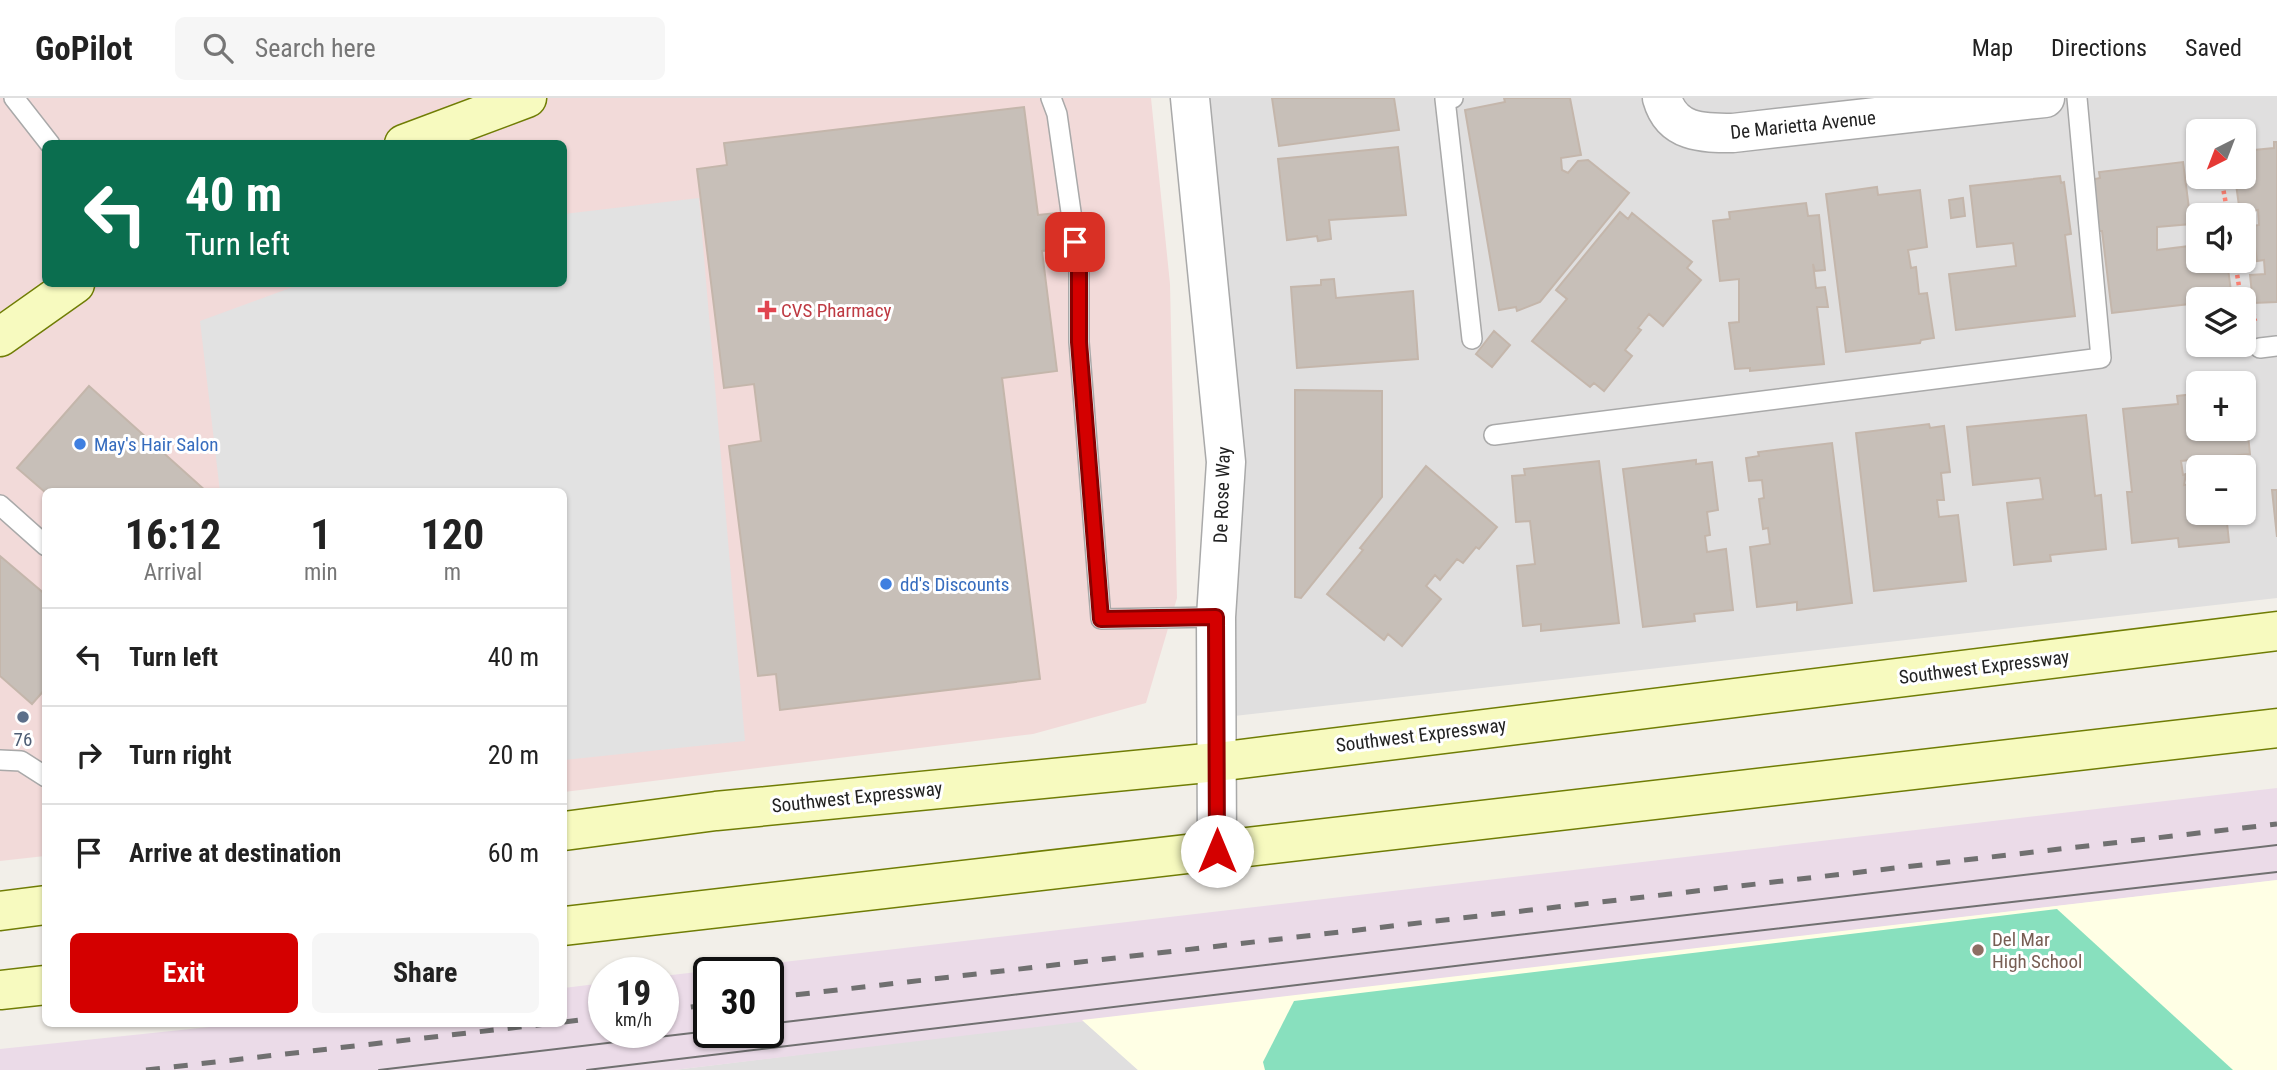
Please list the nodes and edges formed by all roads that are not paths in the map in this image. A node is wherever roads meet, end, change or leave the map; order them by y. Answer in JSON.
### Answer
{"nodes":[{"id":1,"x":14,"y":98,"type":"edge"},
{"id":2,"x":527,"y":98,"type":"edge"},
{"id":3,"x":1051,"y":98,"type":"edge"},
{"id":4,"x":1190,"y":98,"type":"edge"},
{"id":5,"x":1453,"y":98,"type":"edge"},
{"id":6,"x":1662,"y":98,"type":"edge"},
{"id":7,"x":2045,"y":98,"type":"edge"},
{"id":8,"x":2077,"y":98,"type":"edge"},
{"id":9,"x":47,"y":140,"type":"edge"},
{"id":10,"x":415,"y":140,"type":"edge"},
{"id":11,"x":71,"y":287,"type":"edge"},
{"id":12,"x":0,"y":337,"type":"edge"},
{"id":13,"x":1472,"y":339,"type":"dead end"},
{"id":14,"x":1494,"y":435,"type":"dead end"},
{"id":15,"x":0,"y":505,"type":"edge"},
{"id":16,"x":42,"y":542,"type":"edge"},
{"id":17,"x":1216,"y":617,"type":"junction"},
{"id":18,"x":2277,"y":631,"type":"edge"},
{"id":19,"x":2277,"y":729,"type":"edge"},
{"id":20,"x":0,"y":760,"type":"edge"},
{"id":21,"x":1217,"y":762,"type":"junction"},
{"id":22,"x":42,"y":775,"type":"edge"},
{"id":23,"x":567,"y":831,"type":"edge"},
{"id":24,"x":1217,"y":851,"type":"junction"},
{"id":25,"x":42,"y":906,"type":"edge"},
{"id":26,"x":0,"y":911,"type":"edge"},
{"id":27,"x":567,"y":926,"type":"edge"},
{"id":28,"x":42,"y":985,"type":"edge"},
{"id":29,"x":0,"y":990,"type":"edge"}],
"edges":[{"from":1,"to":9,"type":"lane"},
{"from":2,"to":10,"type":"main road"},
{"from":3,"to":17,"type":"lane"},
{"from":4,"to":17,"type":"street","name":"De Rose Way"},
{"from":5,"to":13,"type":"lane"},
{"from":6,"to":7,"type":"street","name":"De Marietta Avenue"},
{"from":8,"to":14,"type":"lane"},
{"from":11,"to":12,"type":"main road"},
{"from":15,"to":16,"type":"lane"},
{"from":17,"to":21,"type":"street","name":"De Rose Way"},
{"from":18,"to":21,"type":"main road","name":"Southwest Expressway"},
{"from":19,"to":24,"type":"main road"},
{"from":20,"to":22,"type":"lane"},
{"from":21,"to":23,"type":"main road","name":"Southwest Expressway"},
{"from":21,"to":24,"type":"street","name":"De Rose Way"},
{"from":24,"to":27,"type":"main road"},
{"from":25,"to":26,"type":"main road"},
{"from":28,"to":29,"type":"main road"}]}
